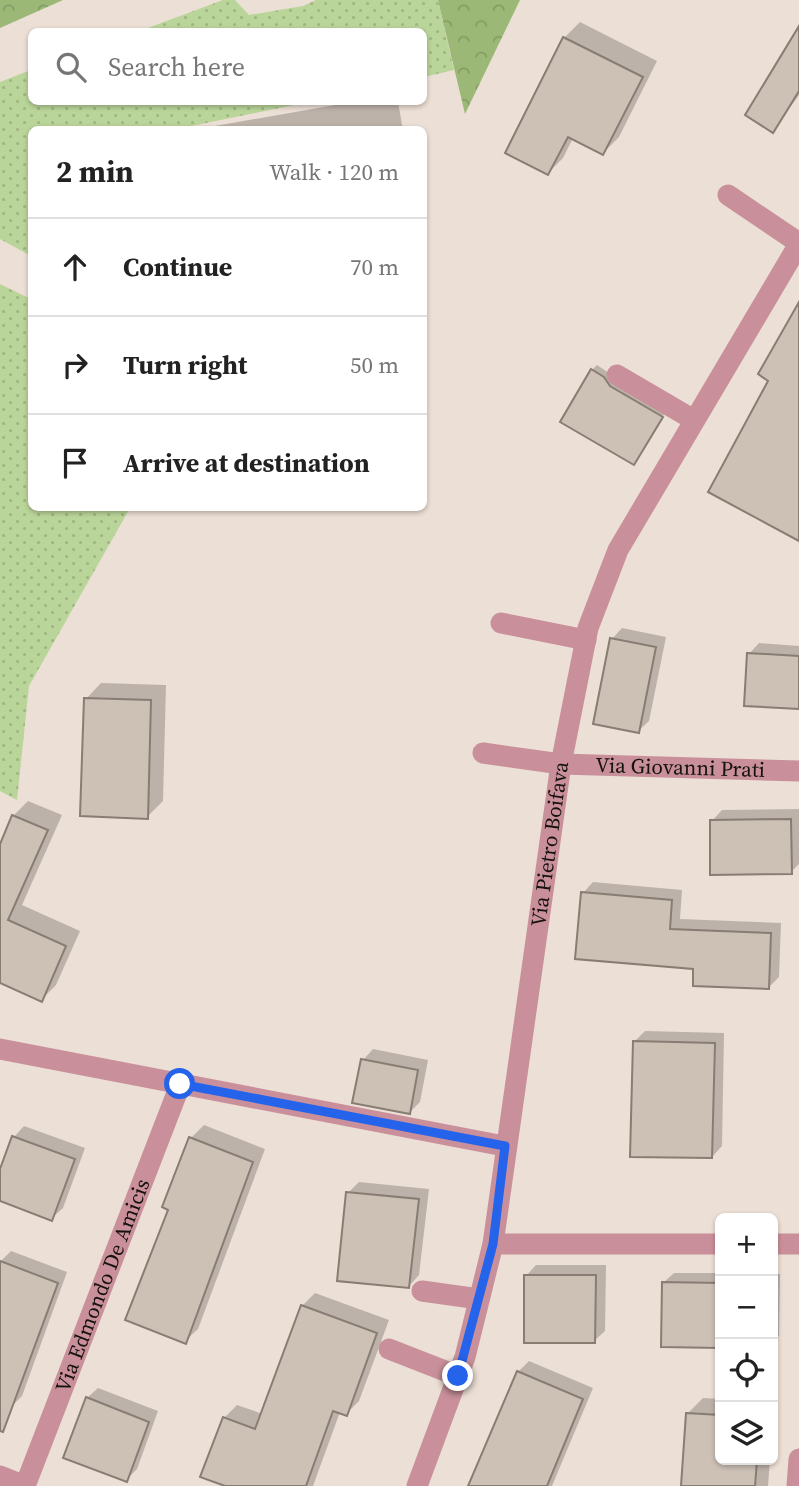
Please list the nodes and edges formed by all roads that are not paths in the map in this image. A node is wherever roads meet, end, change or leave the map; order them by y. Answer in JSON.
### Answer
{"nodes":[{"id":1,"x":728,"y":195,"type":"dead end"},
{"id":2,"x":799,"y":243,"type":"edge"},
{"id":3,"x":617,"y":374,"type":"dead end"},
{"id":4,"x":694,"y":420,"type":"junction"},
{"id":5,"x":501,"y":623,"type":"dead end"},
{"id":6,"x":586,"y":640,"type":"junction"},
{"id":7,"x":483,"y":753,"type":"dead end"},
{"id":8,"x":561,"y":764,"type":"junction"},
{"id":9,"x":799,"y":771,"type":"edge"},
{"id":10,"x":0,"y":1049,"type":"edge"},
{"id":11,"x":180,"y":1084,"type":"junction"},
{"id":12,"x":505,"y":1146,"type":"junction"},
{"id":13,"x":493,"y":1244,"type":"junction"},
{"id":14,"x":715,"y":1244,"type":"edge"},
{"id":15,"x":778,"y":1244,"type":"edge"},
{"id":16,"x":799,"y":1244,"type":"edge"},
{"id":17,"x":422,"y":1291,"type":"dead end"},
{"id":18,"x":479,"y":1299,"type":"junction"},
{"id":19,"x":389,"y":1349,"type":"dead end"},
{"id":20,"x":458,"y":1376,"type":"junction"},
{"id":21,"x":799,"y":1459,"type":"edge"},
{"id":22,"x":0,"y":1476,"type":"edge"},
{"id":23,"x":25,"y":1486,"type":"edge"},
{"id":24,"x":417,"y":1486,"type":"edge"},
{"id":25,"x":797,"y":1486,"type":"edge"}],
"edges":[{"from":1,"to":2,"type":"street"},
{"from":2,"to":4,"type":"street","name":"Via Pietro Boifava"},
{"from":3,"to":4,"type":"street"},
{"from":4,"to":6,"type":"street","name":"Via Pietro Boifava"},
{"from":5,"to":6,"type":"street"},
{"from":6,"to":8,"type":"street","name":"Via Pietro Boifava"},
{"from":7,"to":8,"type":"street","name":"Via Giovanni Prati"},
{"from":8,"to":9,"type":"street","name":"Via Giovanni Prati"},
{"from":8,"to":12,"type":"street","name":"Via Pietro Boifava"},
{"from":10,"to":11,"type":"street"},
{"from":11,"to":12,"type":"street"},
{"from":11,"to":23,"type":"street","name":"Via Edmondo De Amicis"},
{"from":12,"to":13,"type":"street","name":"Via Pietro Boifava"},
{"from":13,"to":14,"type":"street"},
{"from":13,"to":18,"type":"street","name":"Via Pietro Boifava"},
{"from":15,"to":16,"type":"street"},
{"from":17,"to":18,"type":"street"},
{"from":18,"to":20,"type":"street","name":"Via Pietro Boifava"},
{"from":19,"to":20,"type":"street"},
{"from":20,"to":24,"type":"street","name":"Via Pietro Boifava"},
{"from":21,"to":25,"type":"street"},
{"from":22,"to":23,"type":"street"}]}
